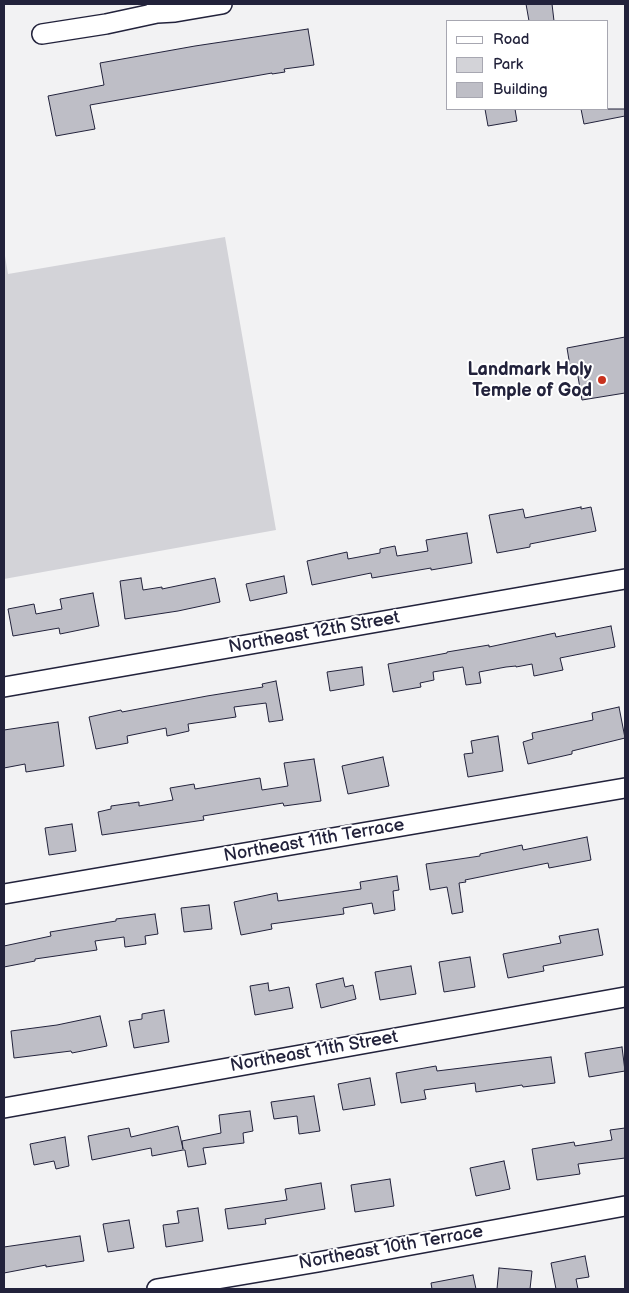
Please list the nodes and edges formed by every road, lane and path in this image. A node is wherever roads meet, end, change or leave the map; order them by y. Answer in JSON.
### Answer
{"nodes":[{"id":1,"x":222,"y":4,"type":"edge"},
{"id":2,"x":156,"y":8,"type":"edge"},
{"id":3,"x":42,"y":34,"type":"dead end"},
{"id":4,"x":625,"y":579,"type":"edge"},
{"id":5,"x":4,"y":687,"type":"edge"},
{"id":6,"x":625,"y":788,"type":"edge"},
{"id":7,"x":4,"y":894,"type":"edge"},
{"id":8,"x":625,"y":997,"type":"edge"},
{"id":9,"x":4,"y":1108,"type":"edge"},
{"id":10,"x":625,"y":1206,"type":"edge"},
{"id":11,"x":157,"y":1289,"type":"edge"}],
"edges":[{"from":1,"to":2,"type":"street"},
{"from":2,"to":3,"type":"street"},
{"from":4,"to":5,"type":"street","name":"Northeast 12th Street"},
{"from":6,"to":7,"type":"street","name":"Northeast 11th Terrace"},
{"from":8,"to":9,"type":"street","name":"Northeast 11th Street"},
{"from":10,"to":11,"type":"street","name":"Northeast 10th Terrace"}]}
